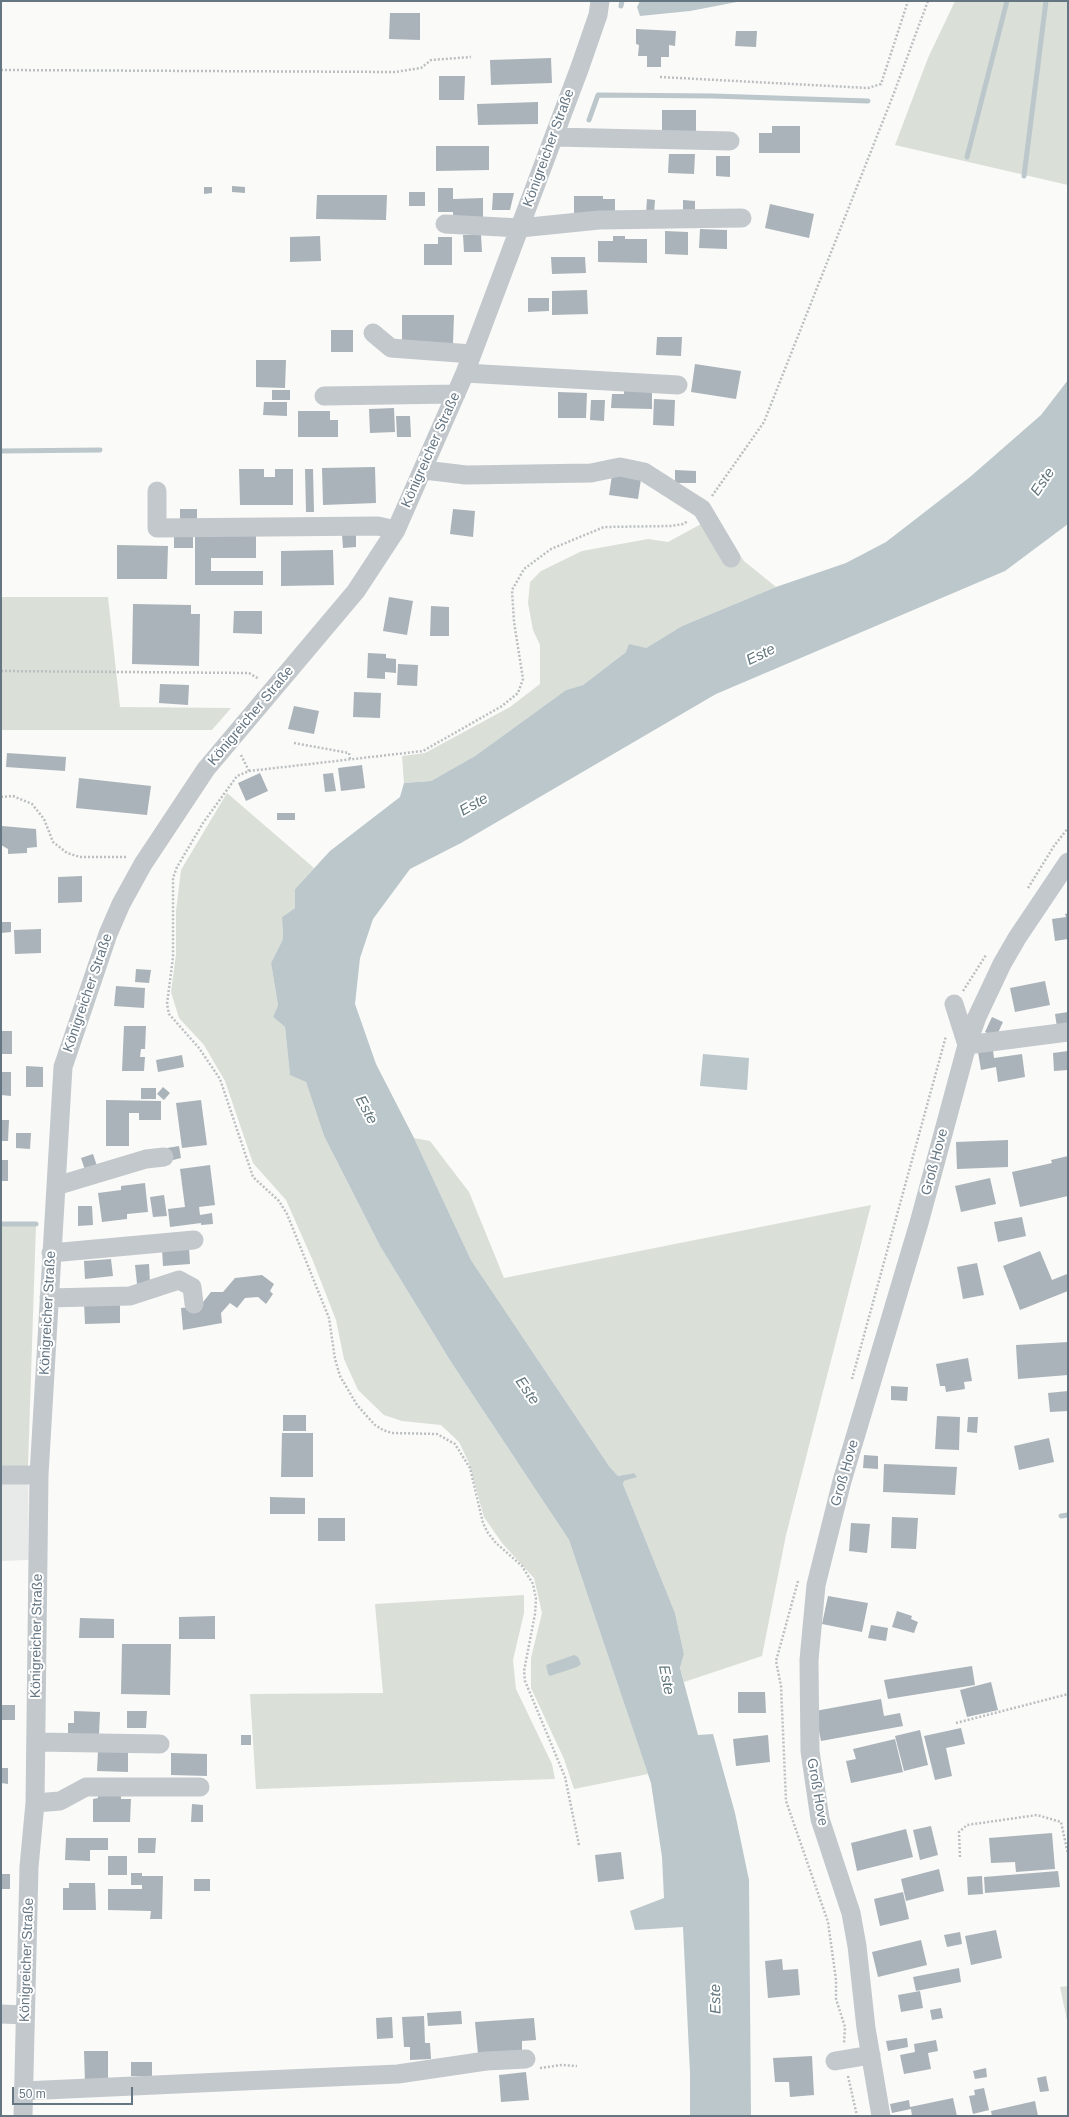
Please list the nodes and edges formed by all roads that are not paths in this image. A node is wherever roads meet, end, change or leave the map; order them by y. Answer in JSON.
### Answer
{"nodes":[{"id":1,"x":600,"y":1,"type":"edge"},
{"id":2,"x":554,"y":137,"type":"junction"},
{"id":3,"x":730,"y":141,"type":"dead end"},
{"id":4,"x":742,"y":218,"type":"dead end"},
{"id":5,"x":445,"y":224,"type":"dead end"},
{"id":6,"x":520,"y":228,"type":"junction"},
{"id":7,"x":373,"y":333,"type":"dead end"},
{"id":8,"x":472,"y":354,"type":"junction"},
{"id":9,"x":465,"y":373,"type":"junction"},
{"id":10,"x":678,"y":385,"type":"dead end"},
{"id":11,"x":456,"y":394,"type":"junction"},
{"id":12,"x":324,"y":396,"type":"dead end"},
{"id":13,"x":424,"y":470,"type":"junction"},
{"id":14,"x":157,"y":491,"type":"dead end"},
{"id":15,"x":396,"y":530,"type":"junction"},
{"id":16,"x":731,"y":558,"type":"dead end"},
{"id":17,"x":1068,"y":862,"type":"edge"},
{"id":18,"x":954,"y":1004,"type":"dead end"},
{"id":19,"x":1068,"y":1032,"type":"edge"},
{"id":20,"x":967,"y":1045,"type":"junction"},
{"id":21,"x":164,"y":1157,"type":"dead end"},
{"id":22,"x":56,"y":1186,"type":"junction"},
{"id":23,"x":194,"y":1240,"type":"dead end"},
{"id":24,"x":52,"y":1253,"type":"junction"},
{"id":25,"x":49,"y":1298,"type":"junction"},
{"id":26,"x":194,"y":1304,"type":"dead end"},
{"id":27,"x":1,"y":1475,"type":"edge"},
{"id":28,"x":39,"y":1475,"type":"junction"},
{"id":29,"x":36,"y":1742,"type":"junction"},
{"id":30,"x":160,"y":1744,"type":"dead end"},
{"id":31,"x":200,"y":1787,"type":"dead end"},
{"id":32,"x":35,"y":1803,"type":"junction"},
{"id":33,"x":1,"y":2014,"type":"edge"},
{"id":34,"x":25,"y":2015,"type":"junction"},
{"id":35,"x":871,"y":2055,"type":"junction"},
{"id":36,"x":839,"y":2060,"type":"road end"},
{"id":37,"x":532,"y":2064,"type":"road end"},
{"id":38,"x":23,"y":2092,"type":"junction"},
{"id":39,"x":23,"y":2116,"type":"edge"},
{"id":40,"x":881,"y":2116,"type":"edge"}],
"edges":[{"from":1,"to":2,"type":"street","name":"Königreicher Straße"},
{"from":2,"to":3,"type":"street"},
{"from":2,"to":6,"type":"street","name":"Königreicher Straße"},
{"from":4,"to":6,"type":"street"},
{"from":5,"to":6,"type":"street"},
{"from":6,"to":8,"type":"street","name":"Königreicher Straße"},
{"from":7,"to":8,"type":"street"},
{"from":8,"to":9,"type":"street","name":"Königreicher Straße"},
{"from":9,"to":10,"type":"street"},
{"from":9,"to":11,"type":"street","name":"Königreicher Straße"},
{"from":11,"to":12,"type":"street"},
{"from":11,"to":13,"type":"street","name":"Königreicher Straße"},
{"from":13,"to":15,"type":"street","name":"Königreicher Straße"},
{"from":13,"to":16,"type":"street"},
{"from":14,"to":15,"type":"street"},
{"from":15,"to":22,"type":"street","name":"Königreicher Straße"},
{"from":17,"to":20,"type":"street","name":"Groß Hove"},
{"from":18,"to":20,"type":"street"},
{"from":19,"to":20,"type":"street"},
{"from":20,"to":35,"type":"street","name":"Groß Hove"},
{"from":21,"to":22,"type":"street"},
{"from":22,"to":24,"type":"street","name":"Königreicher Straße"},
{"from":23,"to":24,"type":"street"},
{"from":24,"to":25,"type":"street","name":"Königreicher Straße"},
{"from":25,"to":26,"type":"street"},
{"from":25,"to":28,"type":"street","name":"Königreicher Straße"},
{"from":27,"to":28,"type":"street"},
{"from":28,"to":29,"type":"street","name":"Königreicher Straße"},
{"from":29,"to":30,"type":"street"},
{"from":29,"to":32,"type":"street","name":"Königreicher Straße"},
{"from":31,"to":32,"type":"street"},
{"from":32,"to":34,"type":"street","name":"Königreicher Straße"},
{"from":33,"to":34,"type":"street"},
{"from":34,"to":38,"type":"street","name":"Königreicher Straße"},
{"from":35,"to":36,"type":"street"},
{"from":35,"to":40,"type":"street","name":"Groß Hove"},
{"from":37,"to":38,"type":"street"},
{"from":38,"to":39,"type":"street","name":"Königreicher Straße"}]}
